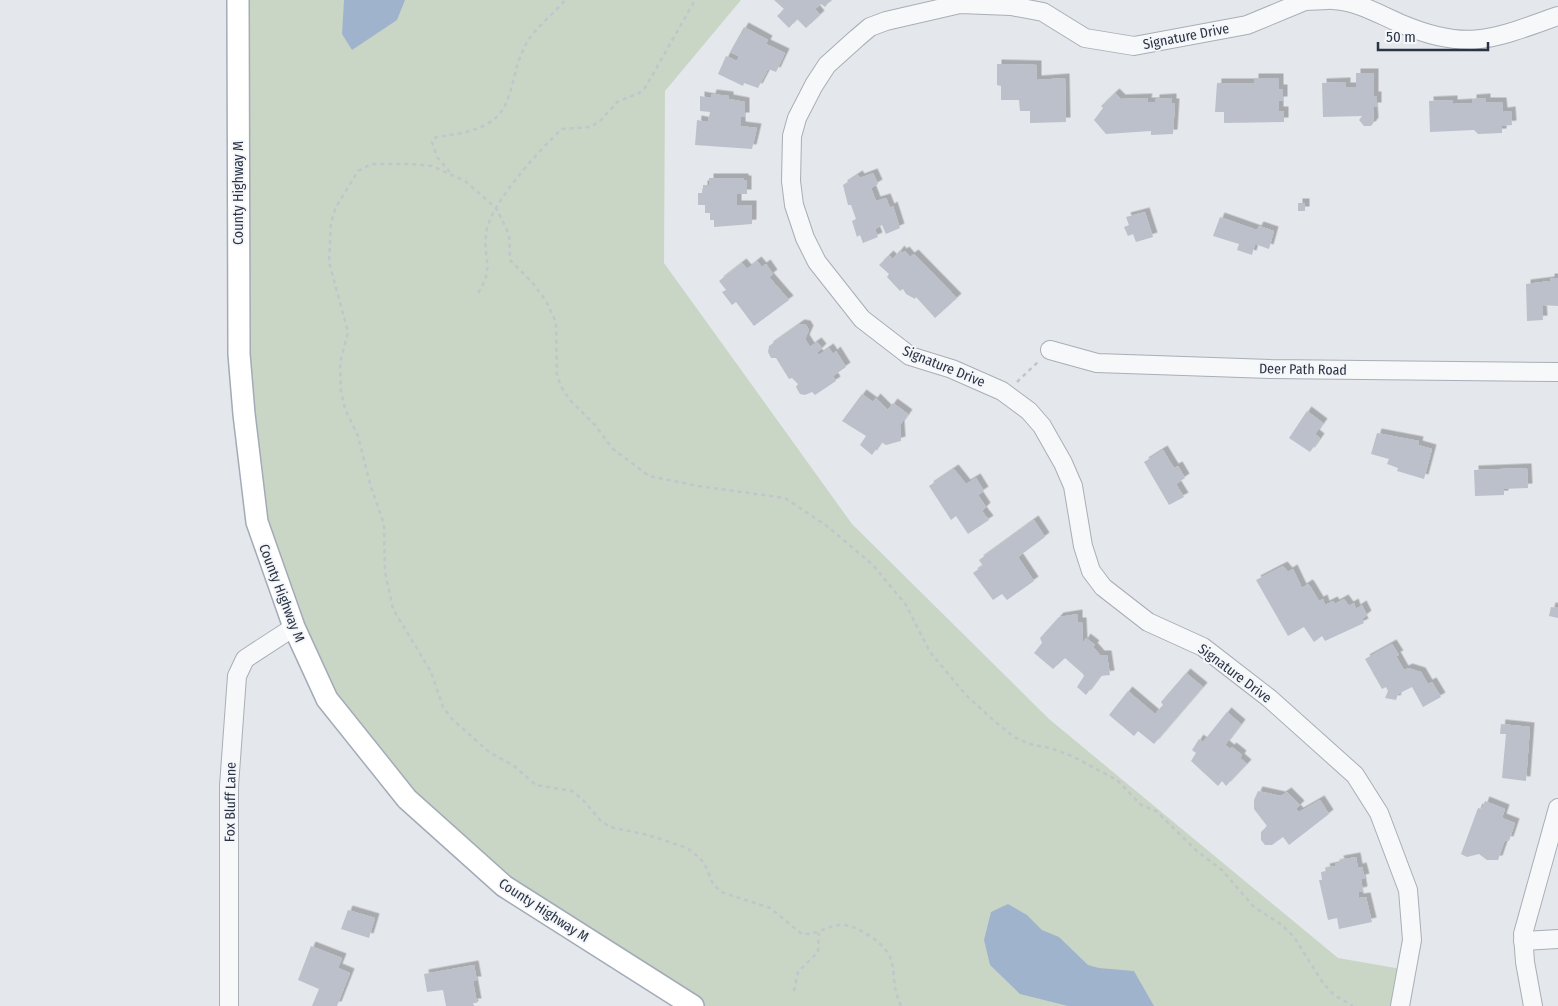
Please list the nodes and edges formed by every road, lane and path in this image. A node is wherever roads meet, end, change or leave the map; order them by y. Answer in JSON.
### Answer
{"nodes":[{"id":1,"x":238,"y":0,"type":"edge"},
{"id":2,"x":565,"y":0,"type":"edge"},
{"id":3,"x":696,"y":0,"type":"edge"},
{"id":4,"x":1328,"y":0,"type":"edge"},
{"id":5,"x":1332,"y":0,"type":"edge"},
{"id":6,"x":1558,"y":16,"type":"edge"},
{"id":7,"x":451,"y":174,"type":"junction"},
{"id":8,"x":496,"y":208,"type":"junction"},
{"id":9,"x":478,"y":293,"type":"dead end"},
{"id":10,"x":1050,"y":350,"type":"joint"},
{"id":11,"x":1558,"y":372,"type":"edge"},
{"id":12,"x":1005,"y":392,"type":"junction"},
{"id":13,"x":294,"y":627,"type":"junction"},
{"id":14,"x":1558,"y":808,"type":"edge"},
{"id":15,"x":819,"y":933,"type":"junction"},
{"id":16,"x":1558,"y":939,"type":"edge"},
{"id":17,"x":1523,"y":941,"type":"junction"},
{"id":18,"x":794,"y":991,"type":"dead end"},
{"id":19,"x":228,"y":1006,"type":"edge"},
{"id":20,"x":694,"y":1006,"type":"edge"},
{"id":21,"x":901,"y":1006,"type":"edge"},
{"id":22,"x":1353,"y":1006,"type":"edge"},
{"id":23,"x":1400,"y":1006,"type":"edge"},
{"id":24,"x":1533,"y":1006,"type":"edge"}],
"edges":[{"from":1,"to":13,"type":"main road","name":"County Highway M"},
{"from":2,"to":7,"type":"path"},
{"from":3,"to":8,"type":"path"},
{"from":4,"to":12,"type":"street","name":"Signature Drive"},
{"from":5,"to":6,"type":"street"},
{"from":7,"to":8,"type":"path"},
{"from":7,"to":15,"type":"path"},
{"from":8,"to":9,"type":"path"},
{"from":8,"to":22,"type":"path"},
{"from":10,"to":11,"type":"street","name":"Deer Path Road"},
{"from":10,"to":12,"type":"path"},
{"from":12,"to":23,"type":"street","name":"Signature Drive"},
{"from":13,"to":19,"type":"street","name":"Fox Bluff Lane"},
{"from":13,"to":20,"type":"main road","name":"County Highway M"},
{"from":14,"to":17,"type":"street"},
{"from":15,"to":18,"type":"path"},
{"from":15,"to":21,"type":"path"},
{"from":16,"to":17,"type":"street"},
{"from":17,"to":24,"type":"street"}]}
